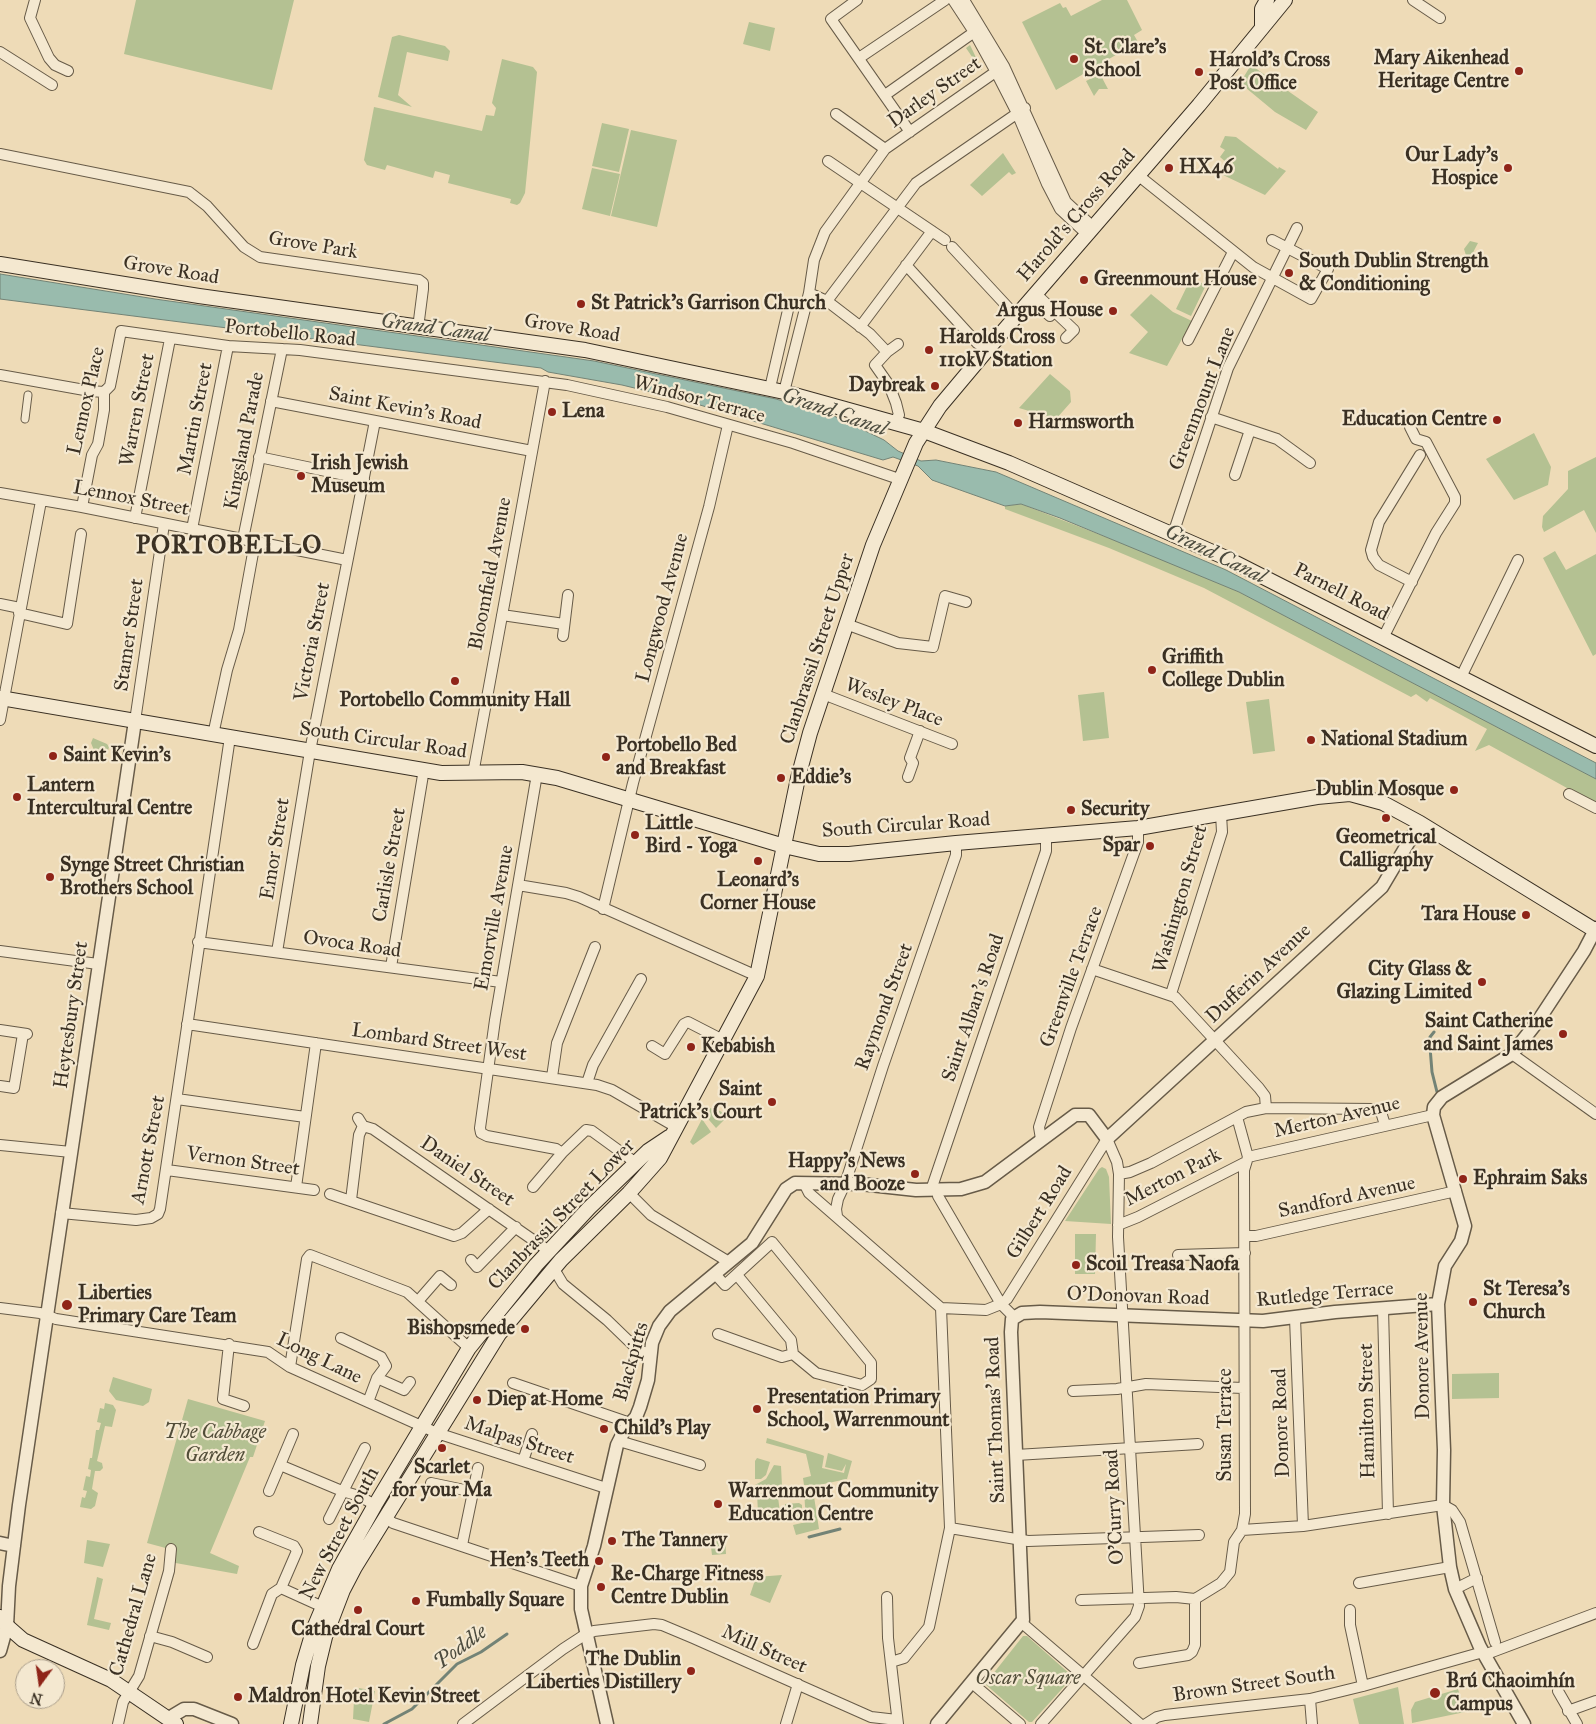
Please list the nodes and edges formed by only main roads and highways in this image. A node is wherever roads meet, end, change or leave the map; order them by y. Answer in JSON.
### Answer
{"nodes":[{"id":1,"x":1267,"y":0,"type":"edge"},
{"id":2,"x":1285,"y":0,"type":"edge"},
{"id":3,"x":1262,"y":28,"type":"junction"},
{"id":4,"x":0,"y":264,"type":"edge"},
{"id":5,"x":924,"y":431,"type":"junction"},
{"id":6,"x":912,"y":452,"type":"joint"},
{"id":7,"x":2,"y":699,"type":"edge"},
{"id":8,"x":1596,"y":746,"type":"edge"},
{"id":9,"x":784,"y":846,"type":"junction"},
{"id":10,"x":1596,"y":930,"type":"edge"},
{"id":11,"x":673,"y":1132,"type":"junction"},
{"id":12,"x":422,"y":1426,"type":"joint"},
{"id":13,"x":437,"y":1433,"type":"joint"},
{"id":14,"x":3,"y":1621,"type":"edge"},
{"id":15,"x":173,"y":1721,"type":"edge"},
{"id":16,"x":292,"y":1724,"type":"edge"},
{"id":17,"x":310,"y":1724,"type":"edge"}],
"edges":[{"from":1,"to":3,"type":"main road"},
{"from":2,"to":3,"type":"main road","name":"Harold's Cross Road"},
{"from":3,"to":5,"type":"main road","name":"Harold's Cross Road"},
{"from":4,"to":5,"type":"main road","name":"Grove Road"},
{"from":5,"to":6,"type":"main road","name":"Harold's Cross Road"},
{"from":5,"to":8,"type":"main road","name":"Parnell Road"},
{"from":6,"to":9,"type":"main road","name":"Clanbrassil Street Upper"},
{"from":7,"to":9,"type":"main road","name":"South Circular Road"},
{"from":9,"to":10,"type":"main road","name":"South Circular Road"},
{"from":9,"to":11,"type":"main road","name":"Clanbrassil Street Lower"},
{"from":11,"to":12,"type":"main road","name":"Clanbrassil Street Lower"},
{"from":11,"to":13,"type":"main road","name":"Clanbrassil Street Lower"},
{"from":12,"to":16,"type":"main road","name":"New Street South"},
{"from":13,"to":17,"type":"main road","name":"New Street South"},
{"from":14,"to":15,"type":"main road"}]}
